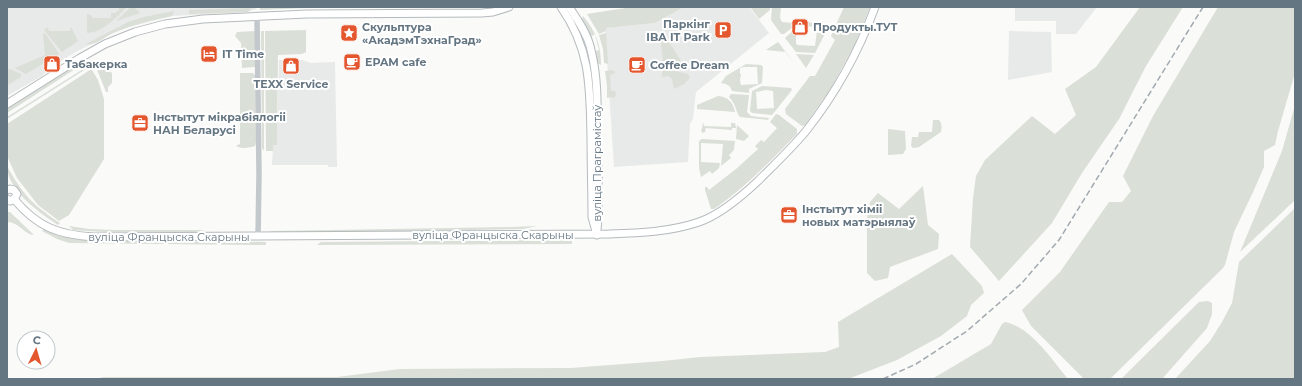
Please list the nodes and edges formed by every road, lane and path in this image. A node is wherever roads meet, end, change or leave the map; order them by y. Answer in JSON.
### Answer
{"nodes":[{"id":1,"x":509,"y":7,"type":"edge"},
{"id":2,"x":561,"y":7,"type":"edge"},
{"id":3,"x":569,"y":7,"type":"edge"},
{"id":4,"x":875,"y":7,"type":"edge"},
{"id":5,"x":257,"y":16,"type":"junction"},
{"id":6,"x":7,"y":104,"type":"edge"},
{"id":7,"x":7,"y":189,"type":"edge"},
{"id":8,"x":11,"y":199,"type":"edge"},
{"id":9,"x":596,"y":234,"type":"junction"},
{"id":10,"x":258,"y":237,"type":"junction"}],
"edges":[{"from":1,"to":5,"type":"main road"},
{"from":2,"to":9,"type":"main road","name":"вуліца Праграмістаў"},
{"from":3,"to":9,"type":"main road","name":"вуліца Праграмістаў"},
{"from":4,"to":9,"type":"main road","name":"вуліца Францыска Скарыны"},
{"from":5,"to":6,"type":"main road"},
{"from":5,"to":10,"type":"street"},
{"from":7,"to":8,"type":"main road","name":"вуліца Францыска Скарыны"},
{"from":8,"to":10,"type":"main road","name":"вуліца Францыска Скарыны"},
{"from":9,"to":10,"type":"main road","name":"вуліца Францыска Скарыны"}]}
